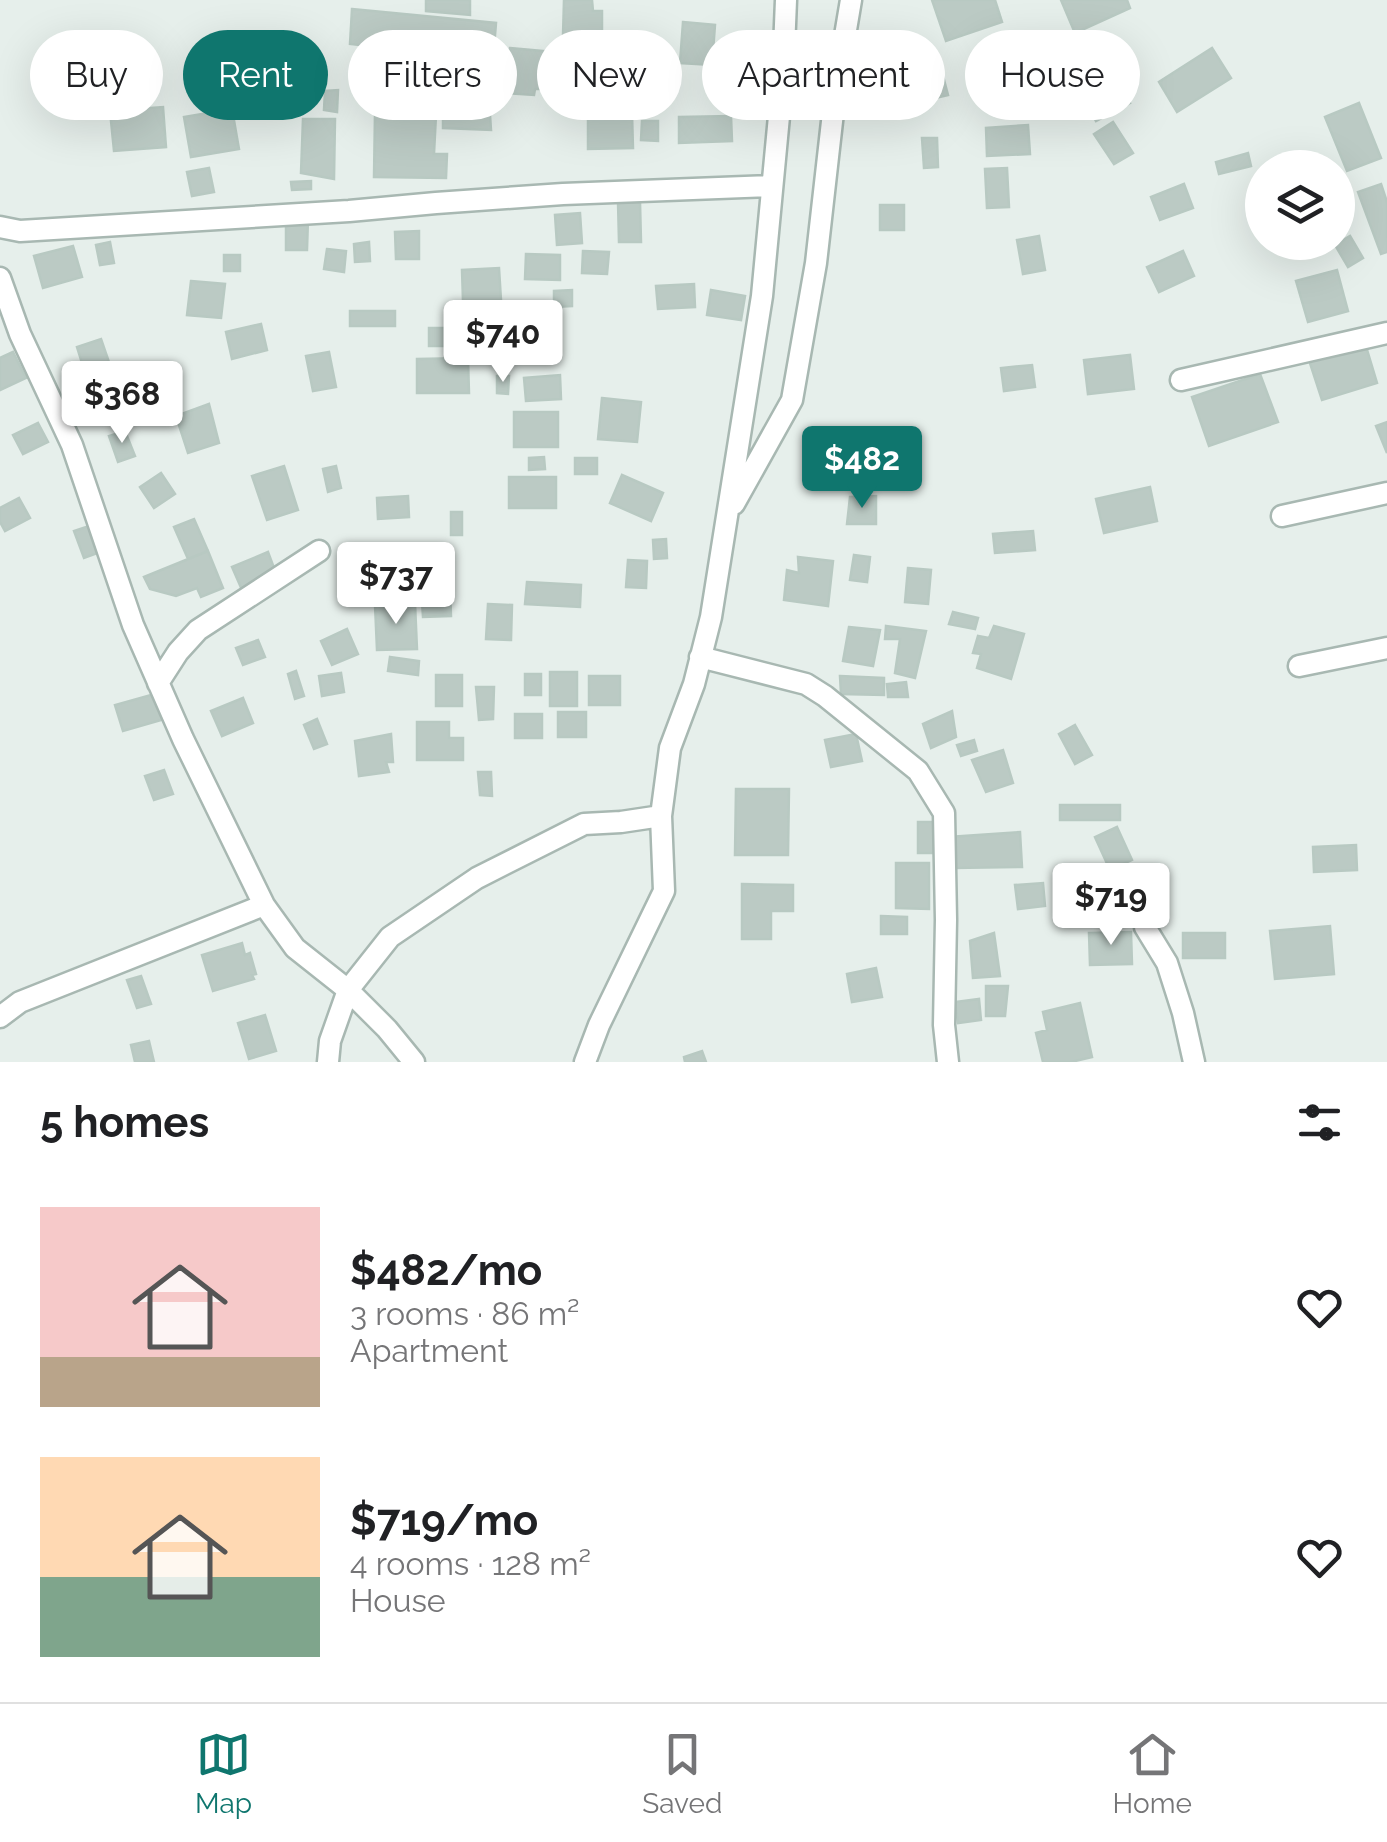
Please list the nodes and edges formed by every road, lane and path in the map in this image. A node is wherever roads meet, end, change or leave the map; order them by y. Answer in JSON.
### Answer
{"nodes":[{"id":1,"x":786,"y":0,"type":"edge"},
{"id":2,"x":851,"y":0,"type":"edge"},
{"id":3,"x":771,"y":186,"type":"junction"},
{"id":4,"x":0,"y":227,"type":"edge"},
{"id":5,"x":0,"y":278,"type":"edge"},
{"id":6,"x":1387,"y":333,"type":"edge"},
{"id":7,"x":20,"y":334,"type":"junction"},
{"id":8,"x":0,"y":344,"type":"edge"},
{"id":9,"x":1181,"y":380,"type":"dead end"},
{"id":10,"x":1387,"y":493,"type":"edge"},
{"id":11,"x":1282,"y":516,"type":"dead end"},
{"id":12,"x":725,"y":520,"type":"junction"},
{"id":13,"x":319,"y":552,"type":"dead end"},
{"id":14,"x":1387,"y":648,"type":"edge"},
{"id":15,"x":700,"y":657,"type":"junction"},
{"id":16,"x":1299,"y":666,"type":"dead end"},
{"id":17,"x":158,"y":683,"type":"junction"},
{"id":18,"x":661,"y":816,"type":"junction"},
{"id":19,"x":264,"y":905,"type":"junction"},
{"id":20,"x":1145,"y":927,"type":"dead end"},
{"id":21,"x":348,"y":990,"type":"junction"},
{"id":22,"x":0,"y":1016,"type":"edge"},
{"id":23,"x":328,"y":1062,"type":"edge"},
{"id":24,"x":414,"y":1062,"type":"edge"},
{"id":25,"x":586,"y":1062,"type":"edge"},
{"id":26,"x":948,"y":1062,"type":"edge"},
{"id":27,"x":1194,"y":1062,"type":"edge"}],
"edges":[{"from":1,"to":3,"type":"street"},
{"from":2,"to":12,"type":"street"},
{"from":3,"to":4,"type":"street"},
{"from":3,"to":12,"type":"street"},
{"from":5,"to":7,"type":"street"},
{"from":6,"to":9,"type":"street"},
{"from":7,"to":8,"type":"street"},
{"from":7,"to":17,"type":"street"},
{"from":10,"to":11,"type":"street"},
{"from":12,"to":15,"type":"street"},
{"from":13,"to":17,"type":"street"},
{"from":14,"to":16,"type":"street"},
{"from":15,"to":18,"type":"street"},
{"from":15,"to":26,"type":"street"},
{"from":17,"to":19,"type":"street"},
{"from":18,"to":21,"type":"street"},
{"from":18,"to":25,"type":"street"},
{"from":19,"to":21,"type":"street"},
{"from":19,"to":22,"type":"street"},
{"from":20,"to":27,"type":"street"},
{"from":21,"to":23,"type":"street"},
{"from":21,"to":24,"type":"street"}]}
